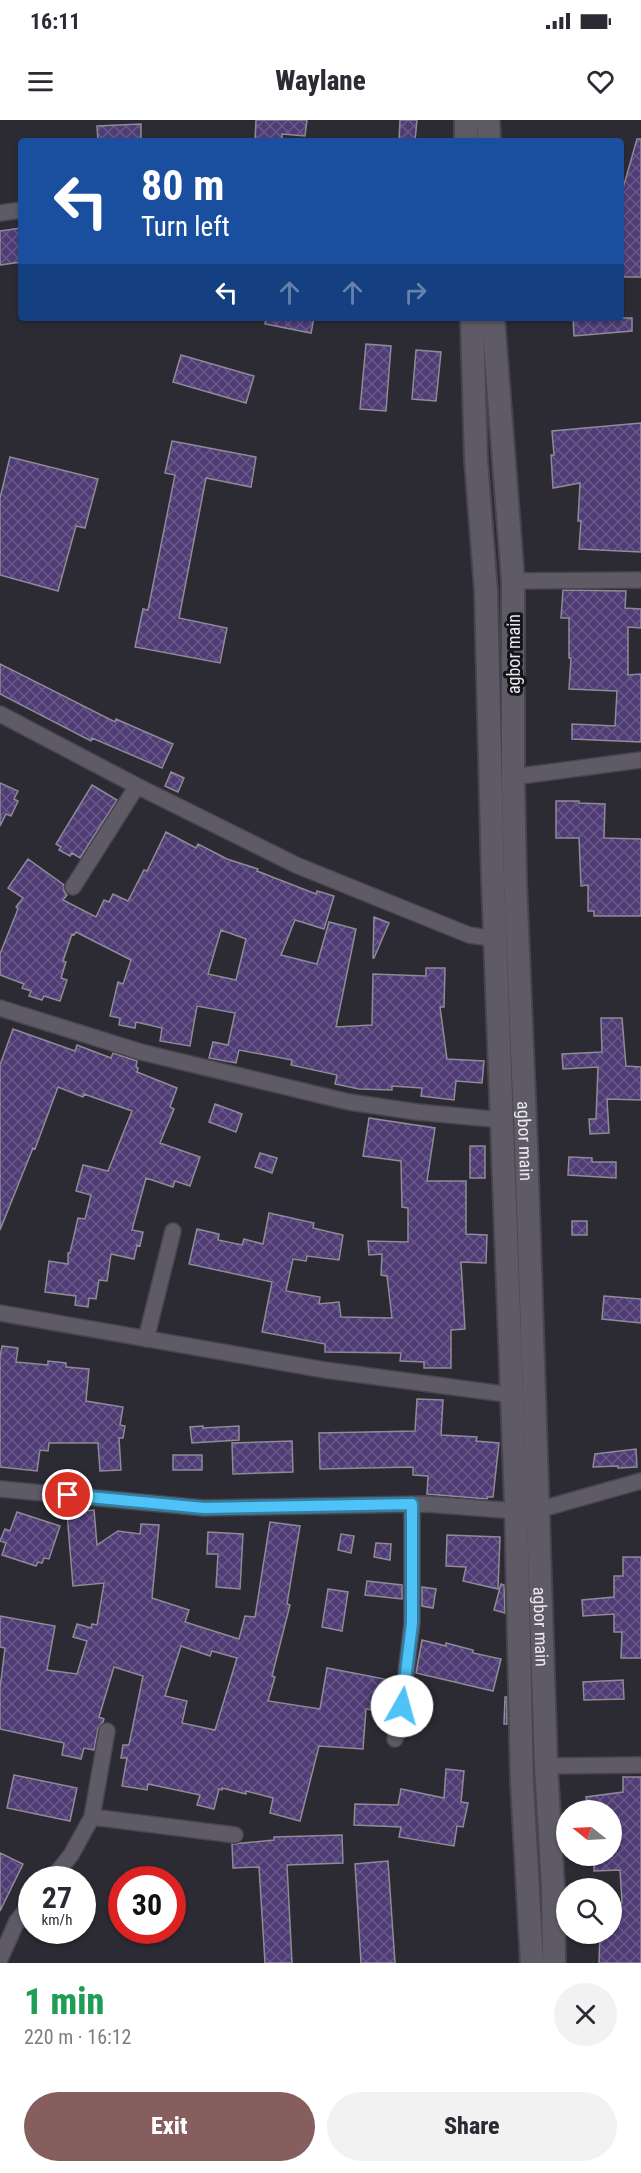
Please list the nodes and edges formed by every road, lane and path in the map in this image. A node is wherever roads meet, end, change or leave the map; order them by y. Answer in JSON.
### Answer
{"nodes":[{"id":1,"x":466,"y":120,"type":"edge"},
{"id":2,"x":489,"y":120,"type":"edge"},
{"id":3,"x":466,"y":138,"type":"edge"},
{"id":4,"x":489,"y":138,"type":"edge"},
{"id":5,"x":18,"y":210,"type":"edge"},
{"id":6,"x":0,"y":213,"type":"edge"},
{"id":7,"x":483,"y":325,"type":"edge"},
{"id":8,"x":641,"y":580,"type":"edge"},
{"id":9,"x":513,"y":581,"type":"junction"},
{"id":10,"x":0,"y":714,"type":"edge"},
{"id":11,"x":641,"y":760,"type":"edge"},
{"id":12,"x":513,"y":777,"type":"junction"},
{"id":13,"x":137,"y":786,"type":"junction"},
{"id":14,"x":73,"y":887,"type":"dead end"},
{"id":15,"x":496,"y":939,"type":"junction"},
{"id":16,"x":0,"y":1008,"type":"edge"},
{"id":17,"x":503,"y":1120,"type":"junction"},
{"id":18,"x":173,"y":1231,"type":"dead end"},
{"id":19,"x":509,"y":1295,"type":"junction"},
{"id":20,"x":532,"y":1295,"type":"junction"},
{"id":21,"x":0,"y":1313,"type":"edge"},
{"id":22,"x":146,"y":1339,"type":"junction"},
{"id":23,"x":512,"y":1395,"type":"junction"},
{"id":24,"x":641,"y":1481,"type":"edge"},
{"id":25,"x":0,"y":1489,"type":"edge"},
{"id":26,"x":412,"y":1504,"type":"junction"},
{"id":27,"x":527,"y":1511,"type":"junction"},
{"id":28,"x":107,"y":1731,"type":"dead end"},
{"id":29,"x":395,"y":1739,"type":"dead end"},
{"id":30,"x":641,"y":1765,"type":"edge"},
{"id":31,"x":546,"y":1766,"type":"junction"},
{"id":32,"x":92,"y":1817,"type":"junction"},
{"id":33,"x":235,"y":1835,"type":"dead end"},
{"id":34,"x":62,"y":1866,"type":"edge"},
{"id":35,"x":18,"y":1919,"type":"edge"},
{"id":36,"x":0,"y":1959,"type":"edge"},
{"id":37,"x":532,"y":1963,"type":"edge"},
{"id":38,"x":554,"y":1963,"type":"edge"}],
"edges":[{"from":1,"to":3,"type":"main road"},
{"from":2,"to":4,"type":"main road"},
{"from":5,"to":6,"type":"street"},
{"from":7,"to":9,"type":"main road","name":"agbor main"},
{"from":7,"to":15,"type":"main road","name":"agbor main"},
{"from":8,"to":9,"type":"street"},
{"from":9,"to":12,"type":"main road","name":"agbor main"},
{"from":10,"to":13,"type":"street"},
{"from":11,"to":12,"type":"street"},
{"from":12,"to":20,"type":"main road","name":"agbor main"},
{"from":13,"to":14,"type":"street"},
{"from":13,"to":15,"type":"street"},
{"from":15,"to":17,"type":"main road","name":"agbor main"},
{"from":16,"to":17,"type":"street"},
{"from":17,"to":19,"type":"main road","name":"agbor main"},
{"from":18,"to":22,"type":"street"},
{"from":19,"to":20,"type":"main road"},
{"from":19,"to":23,"type":"main road","name":"agbor main"},
{"from":20,"to":27,"type":"main road","name":"agbor main"},
{"from":21,"to":22,"type":"street"},
{"from":22,"to":23,"type":"street"},
{"from":23,"to":27,"type":"main road","name":"agbor main"},
{"from":24,"to":27,"type":"street"},
{"from":25,"to":26,"type":"street"},
{"from":26,"to":27,"type":"street"},
{"from":26,"to":29,"type":"street"},
{"from":27,"to":31,"type":"main road","name":"agbor main"},
{"from":27,"to":37,"type":"main road","name":"agbor main"},
{"from":28,"to":32,"type":"street"},
{"from":30,"to":31,"type":"street"},
{"from":31,"to":38,"type":"main road","name":"agbor main"},
{"from":32,"to":33,"type":"street"},
{"from":32,"to":34,"type":"street"},
{"from":35,"to":36,"type":"street"}]}
